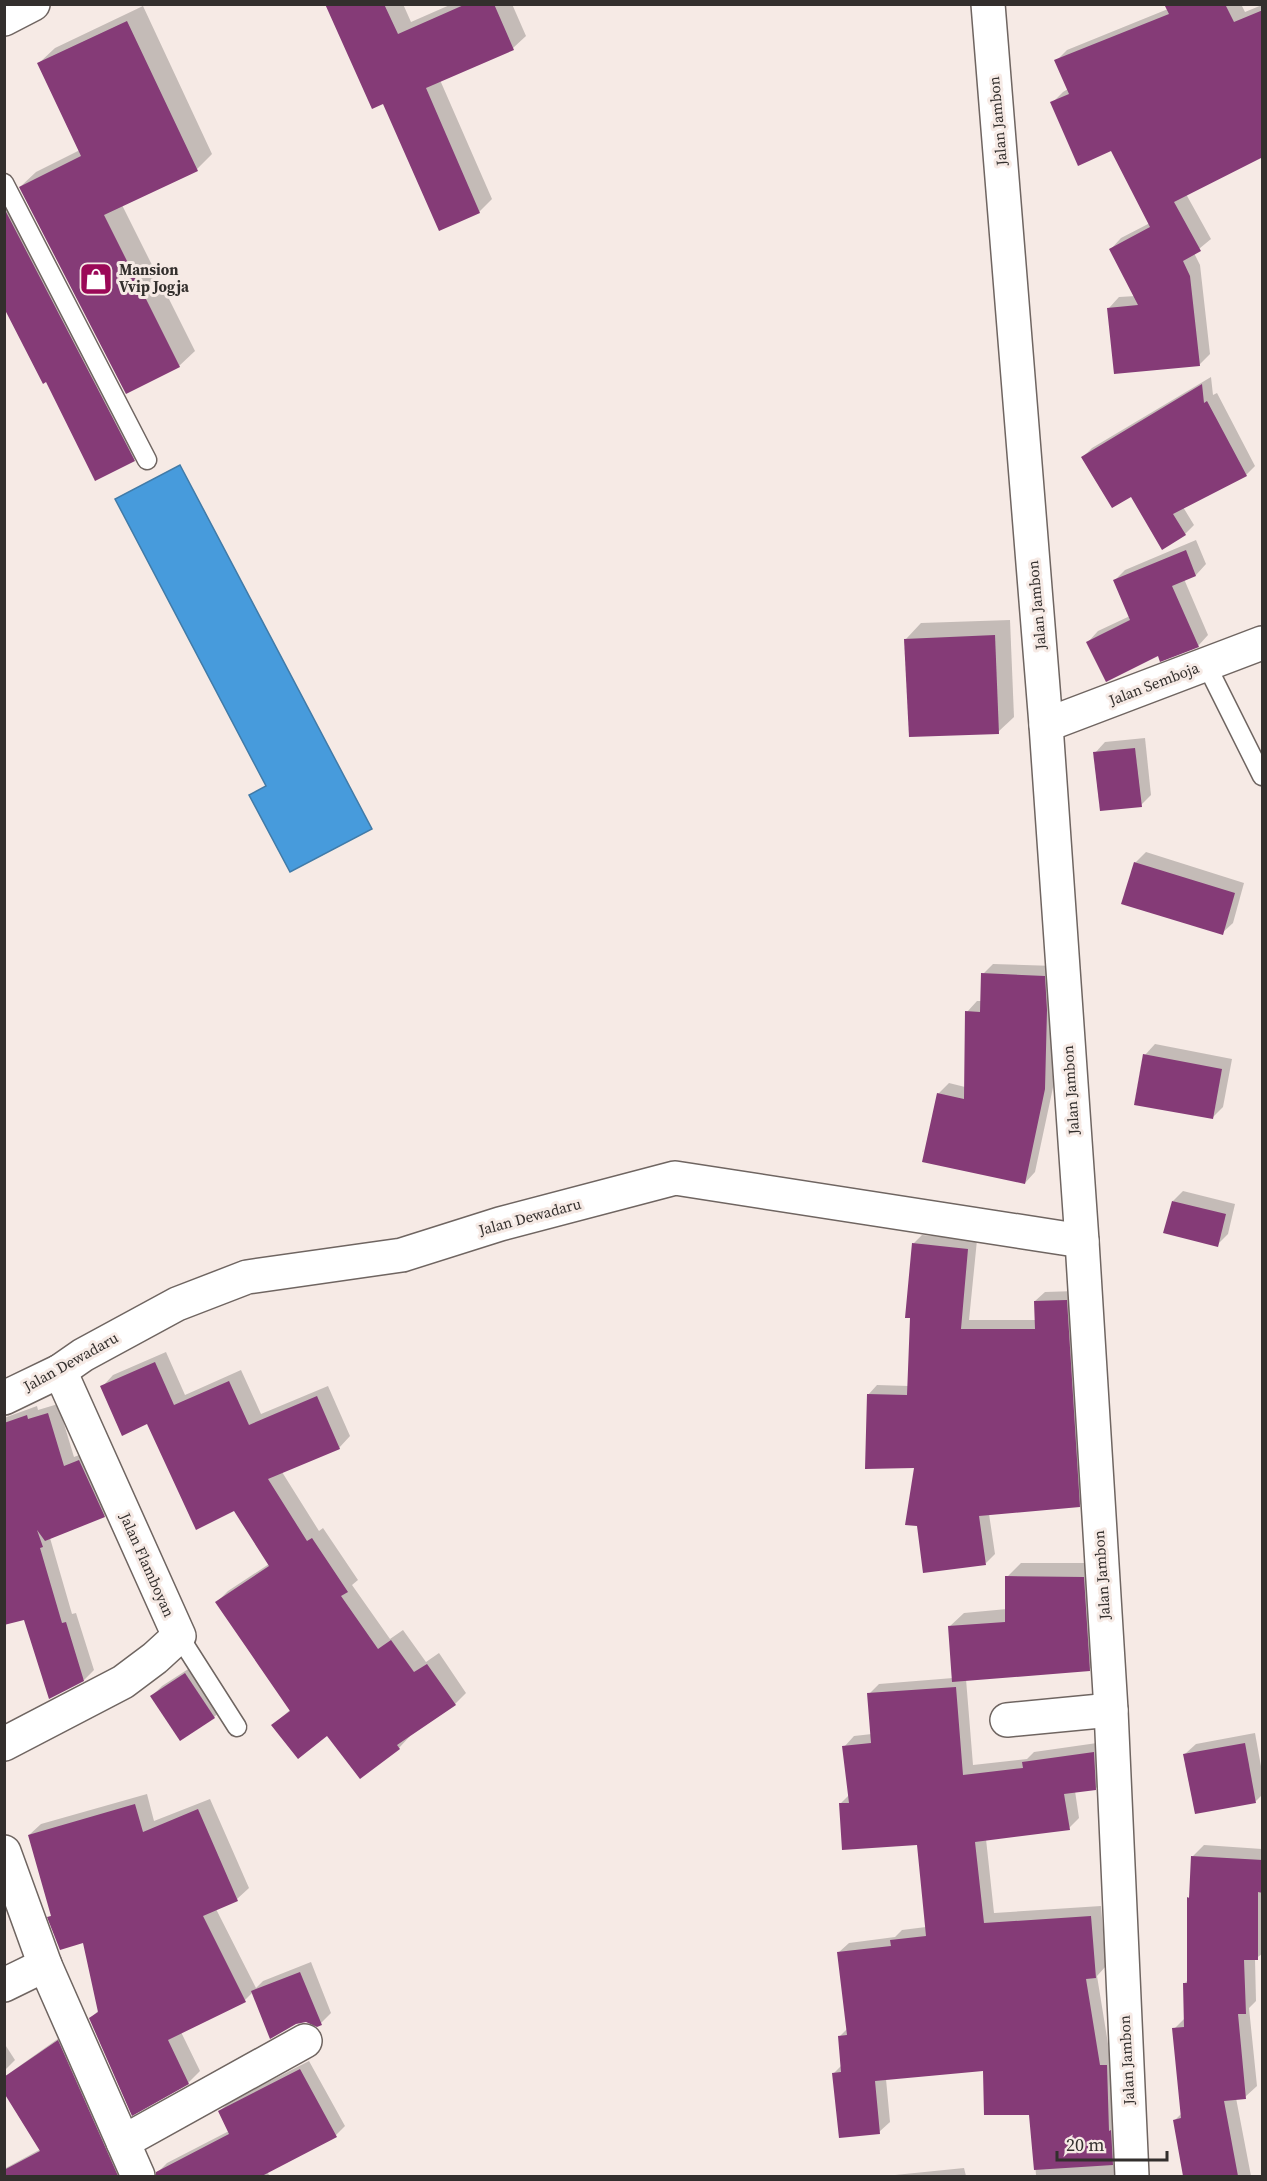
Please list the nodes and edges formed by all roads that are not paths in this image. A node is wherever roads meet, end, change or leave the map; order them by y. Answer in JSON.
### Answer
{"nodes":[{"id":1,"x":33,"y":4,"type":"edge"},
{"id":2,"x":988,"y":4,"type":"edge"},
{"id":3,"x":4,"y":19,"type":"edge"},
{"id":4,"x":4,"y":183,"type":"edge"},
{"id":5,"x":147,"y":460,"type":"dead end"},
{"id":6,"x":1263,"y":643,"type":"edge"},
{"id":7,"x":1206,"y":664,"type":"junction"},
{"id":8,"x":1046,"y":725,"type":"junction"},
{"id":9,"x":1263,"y":776,"type":"edge"},
{"id":10,"x":1082,"y":1241,"type":"junction"},
{"id":11,"x":60,"y":1371,"type":"junction"},
{"id":12,"x":4,"y":1398,"type":"edge"},
{"id":13,"x":179,"y":1636,"type":"junction"},
{"id":14,"x":1111,"y":1710,"type":"junction"},
{"id":15,"x":1007,"y":1720,"type":"dead end"},
{"id":16,"x":237,"y":1727,"type":"dead end"},
{"id":17,"x":4,"y":1744,"type":"edge"},
{"id":18,"x":4,"y":1852,"type":"edge"},
{"id":19,"x":45,"y":1965,"type":"junction"},
{"id":20,"x":4,"y":1984,"type":"edge"},
{"id":21,"x":305,"y":2041,"type":"dead end"},
{"id":22,"x":123,"y":2142,"type":"junction"},
{"id":23,"x":138,"y":2176,"type":"edge"},
{"id":24,"x":1132,"y":2176,"type":"edge"}],
"edges":[{"from":1,"to":3,"type":"street"},
{"from":2,"to":8,"type":"street","name":"Jalan Jambon"},
{"from":4,"to":5,"type":"lane"},
{"from":6,"to":7,"type":"street","name":"Jalan Semboja"},
{"from":7,"to":8,"type":"street","name":"Jalan Semboja"},
{"from":7,"to":9,"type":"lane"},
{"from":8,"to":10,"type":"street","name":"Jalan Jambon"},
{"from":10,"to":11,"type":"street","name":"Jalan Dewadaru"},
{"from":10,"to":14,"type":"street","name":"Jalan Jambon"},
{"from":11,"to":12,"type":"street","name":"Jalan Dewadaru"},
{"from":11,"to":13,"type":"street","name":"Jalan Flamboyan"},
{"from":13,"to":16,"type":"lane"},
{"from":13,"to":17,"type":"street","name":"Jalan Flamboyan"},
{"from":14,"to":15,"type":"street"},
{"from":14,"to":24,"type":"street","name":"Jalan Jambon"},
{"from":18,"to":19,"type":"street"},
{"from":19,"to":20,"type":"street"},
{"from":19,"to":22,"type":"street"},
{"from":21,"to":22,"type":"street"},
{"from":22,"to":23,"type":"street"}]}
